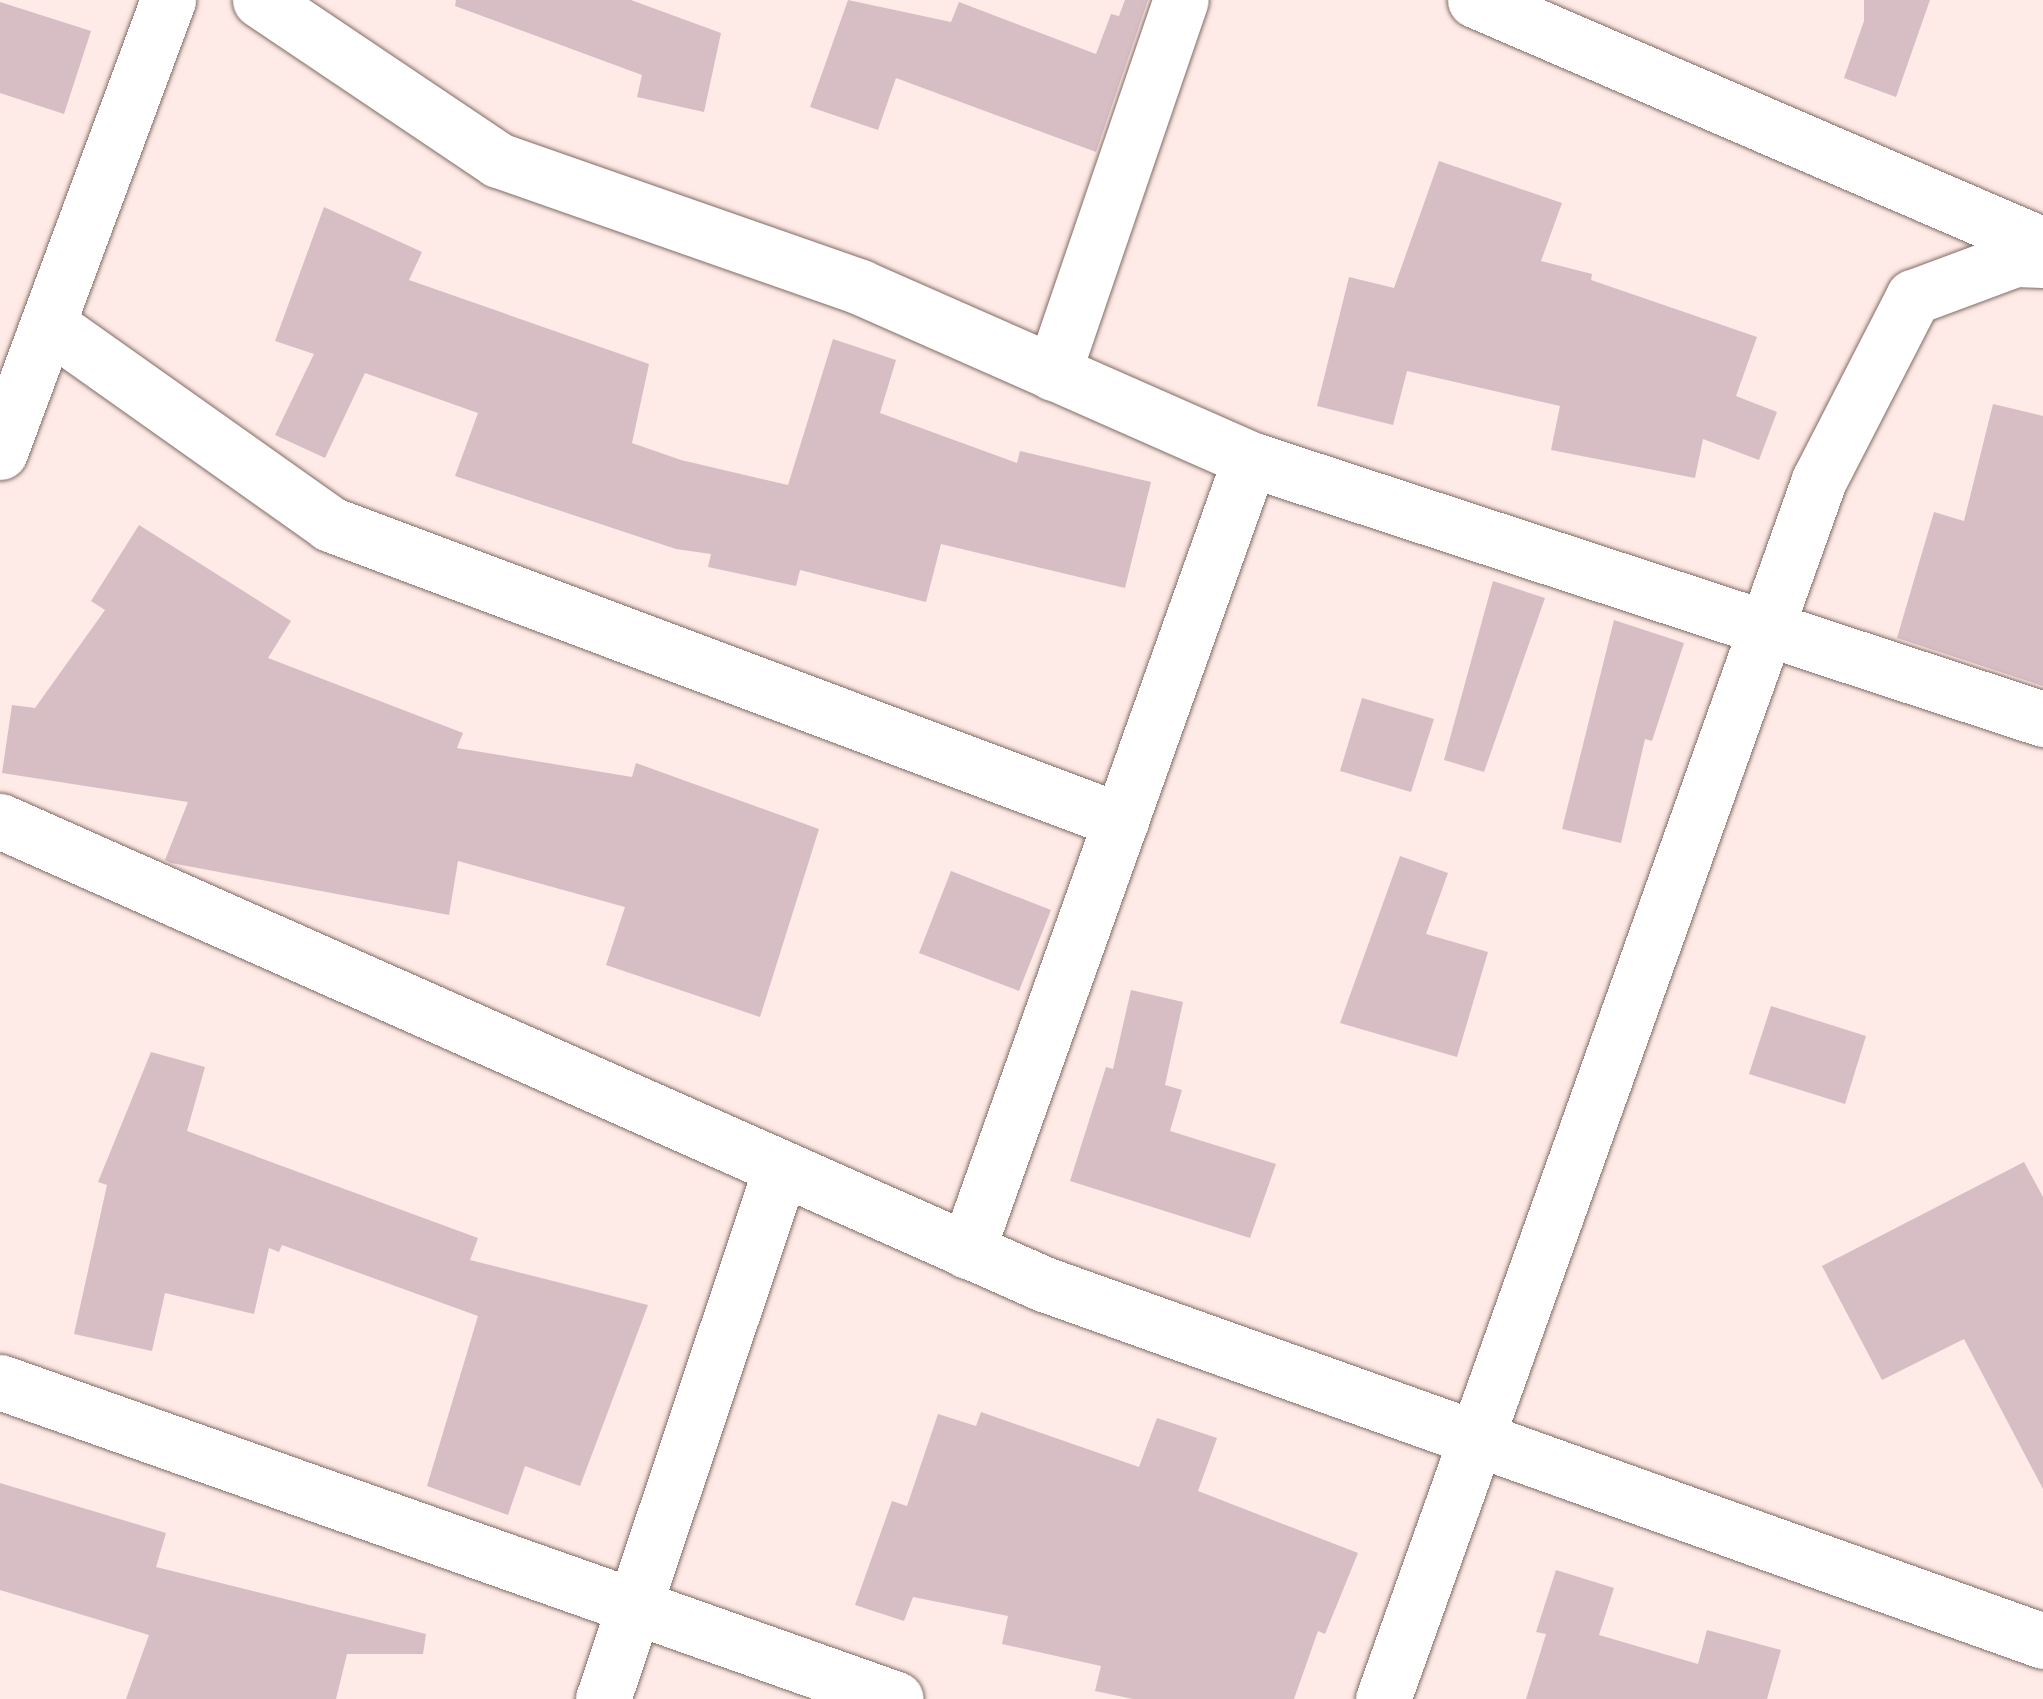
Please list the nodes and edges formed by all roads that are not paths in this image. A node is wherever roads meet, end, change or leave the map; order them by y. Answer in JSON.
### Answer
{"nodes":[{"id":1,"x":168,"y":0,"type":"edge"},
{"id":2,"x":260,"y":0,"type":"edge"},
{"id":3,"x":1181,"y":0,"type":"edge"},
{"id":4,"x":1474,"y":0,"type":"edge"},
{"id":5,"x":2043,"y":245,"type":"edge"},
{"id":6,"x":2043,"y":260,"type":"edge"},
{"id":7,"x":48,"y":324,"type":"junction"},
{"id":8,"x":1053,"y":373,"type":"junction"},
{"id":9,"x":0,"y":452,"type":"edge"},
{"id":10,"x":1250,"y":459,"type":"junction"},
{"id":11,"x":1765,"y":630,"type":"junction"},
{"id":12,"x":2043,"y":720,"type":"edge"},
{"id":13,"x":0,"y":821,"type":"edge"},
{"id":14,"x":1121,"y":822,"type":"junction"},
{"id":15,"x":781,"y":1168,"type":"junction"},
{"id":16,"x":967,"y":1251,"type":"junction"},
{"id":17,"x":0,"y":1382,"type":"edge"},
{"id":18,"x":1477,"y":1435,"type":"junction"},
{"id":19,"x":634,"y":1607,"type":"junction"},
{"id":20,"x":2043,"y":1642,"type":"edge"},
{"id":21,"x":603,"y":1699,"type":"edge"},
{"id":22,"x":896,"y":1699,"type":"edge"},
{"id":23,"x":1383,"y":1699,"type":"edge"}],
"edges":[{"from":1,"to":7,"type":"street"},
{"from":2,"to":8,"type":"street"},
{"from":3,"to":8,"type":"street"},
{"from":4,"to":5,"type":"street"},
{"from":6,"to":11,"type":"street"},
{"from":7,"to":9,"type":"street"},
{"from":7,"to":14,"type":"street"},
{"from":8,"to":10,"type":"street"},
{"from":10,"to":11,"type":"street"},
{"from":10,"to":14,"type":"street"},
{"from":11,"to":12,"type":"street"},
{"from":11,"to":18,"type":"street"},
{"from":13,"to":15,"type":"street"},
{"from":14,"to":16,"type":"street"},
{"from":15,"to":16,"type":"street"},
{"from":15,"to":19,"type":"street"},
{"from":16,"to":18,"type":"street"},
{"from":17,"to":19,"type":"street"},
{"from":18,"to":20,"type":"street"},
{"from":18,"to":23,"type":"street"},
{"from":19,"to":21,"type":"street"},
{"from":19,"to":22,"type":"street"}]}
